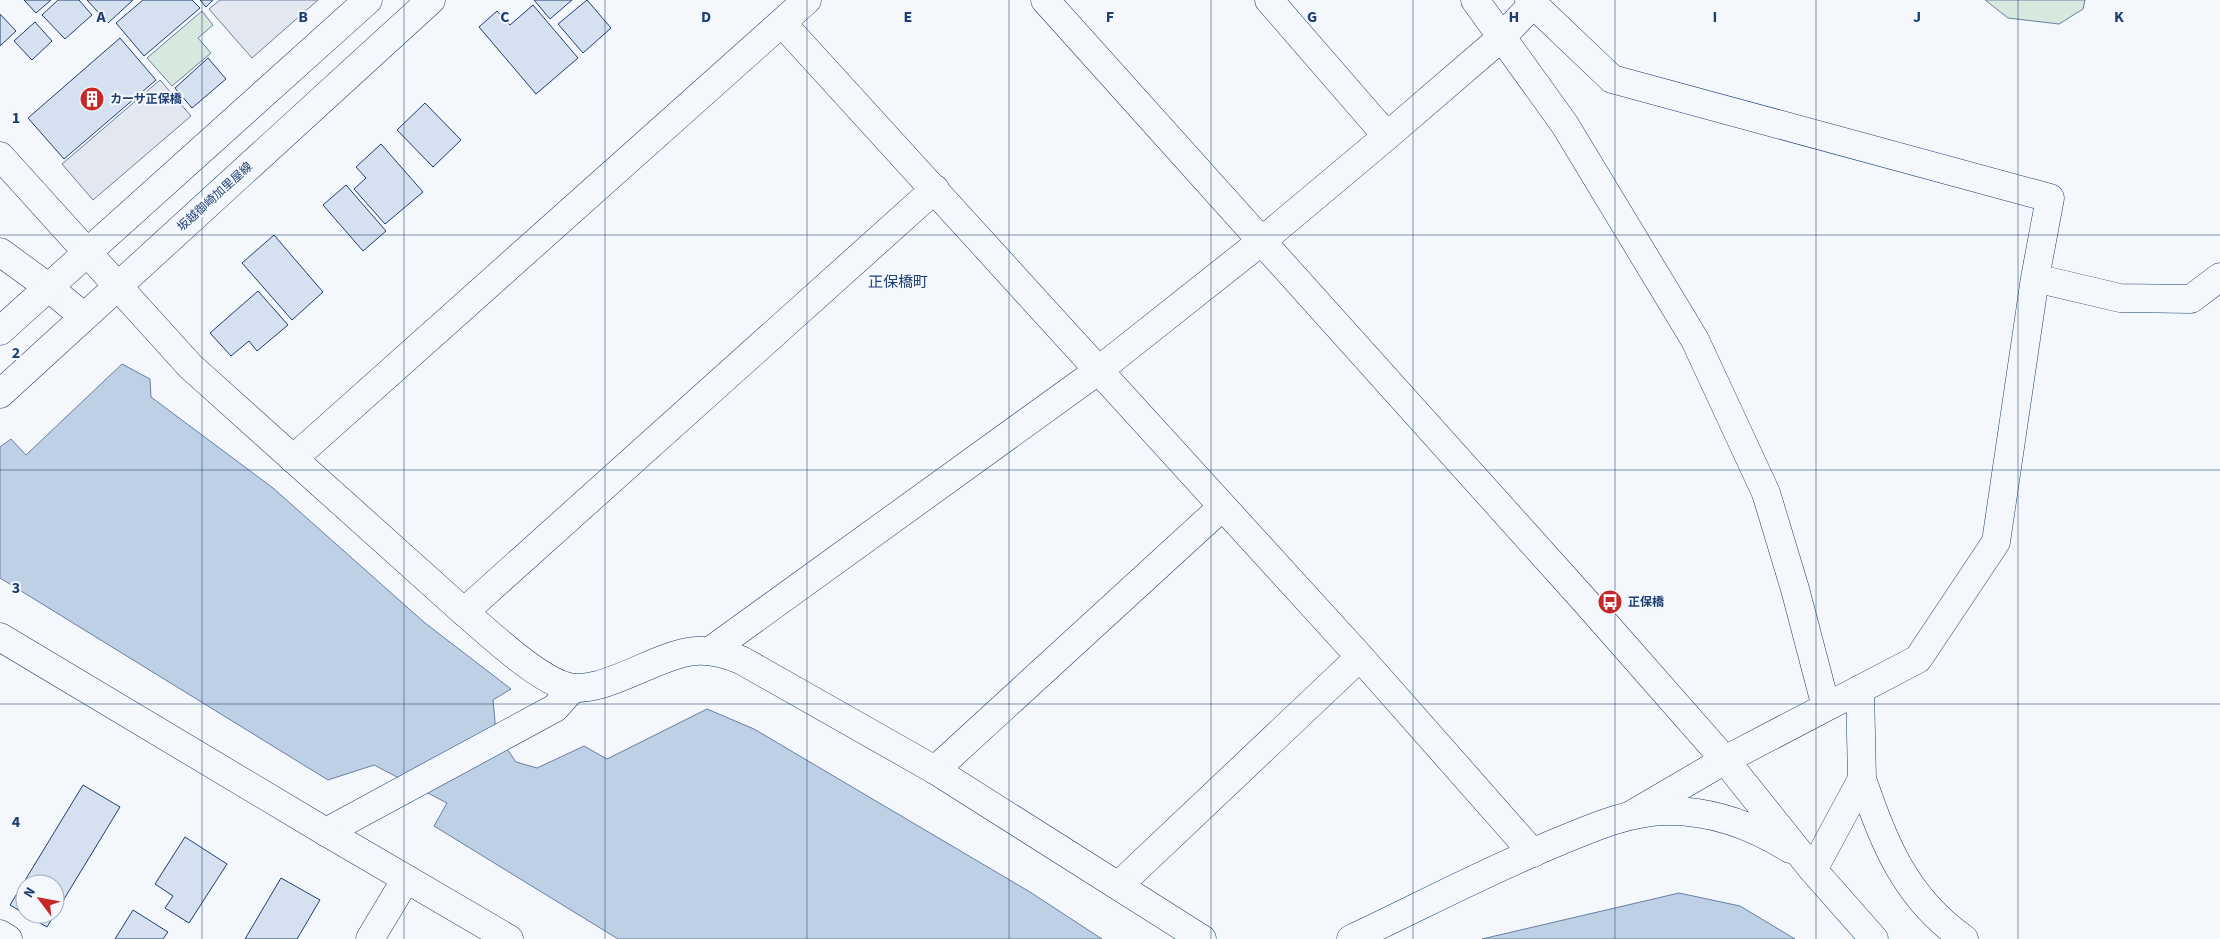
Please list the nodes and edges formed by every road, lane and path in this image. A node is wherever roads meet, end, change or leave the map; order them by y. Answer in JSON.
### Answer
{"nodes":[{"id":1,"x":368,"y":0,"type":"edge"},
{"id":2,"x":431,"y":0,"type":"edge"},
{"id":3,"x":806,"y":0,"type":"edge"},
{"id":4,"x":1045,"y":0,"type":"edge"},
{"id":5,"x":1269,"y":0,"type":"edge"},
{"id":6,"x":1475,"y":0,"type":"edge"},
{"id":7,"x":1531,"y":2,"type":"edge"},
{"id":8,"x":782,"y":24,"type":"junction"},
{"id":9,"x":1502,"y":37,"type":"junction"},
{"id":10,"x":1387,"y":136,"type":"junction"},
{"id":11,"x":0,"y":156,"type":"edge"},
{"id":12,"x":935,"y":189,"type":"junction"},
{"id":13,"x":1263,"y":240,"type":"junction"},
{"id":14,"x":87,"y":251,"type":"junction"},
{"id":15,"x":0,"y":252,"type":"edge"},
{"id":16,"x":2220,"y":277,"type":"edge"},
{"id":17,"x":2035,"y":278,"type":"junction"},
{"id":18,"x":48,"y":287,"type":"junction"},
{"id":19,"x":116,"y":287,"type":"junction"},
{"id":20,"x":83,"y":316,"type":"junction"},
{"id":21,"x":0,"y":331,"type":"edge"},
{"id":22,"x":1099,"y":370,"type":"junction"},
{"id":23,"x":0,"y":394,"type":"edge"},
{"id":24,"x":293,"y":459,"type":"junction"},
{"id":25,"x":1222,"y":507,"type":"junction"},
{"id":26,"x":464,"y":612,"type":"junction"},
{"id":27,"x":0,"y":637,"type":"edge"},
{"id":28,"x":710,"y":652,"type":"junction"},
{"id":29,"x":1360,"y":657,"type":"junction"},
{"id":30,"x":573,"y":688,"type":"junction"},
{"id":31,"x":1860,"y":689,"type":"junction"},
{"id":32,"x":1826,"y":707,"type":"junction"},
{"id":33,"x":1725,"y":760,"type":"junction"},
{"id":34,"x":935,"y":770,"type":"junction"},
{"id":35,"x":1862,"y":779,"type":"junction"},
{"id":36,"x":1631,"y":815,"type":"junction"},
{"id":37,"x":326,"y":832,"type":"junction"},
{"id":38,"x":1533,"y":853,"type":"junction"},
{"id":39,"x":1813,"y":870,"type":"junction"},
{"id":40,"x":406,"y":879,"type":"junction"},
{"id":41,"x":1119,"y":885,"type":"junction"},
{"id":42,"x":0,"y":934,"type":"edge"},
{"id":43,"x":8,"y":939,"type":"edge"},
{"id":44,"x":370,"y":939,"type":"edge"},
{"id":45,"x":509,"y":939,"type":"edge"},
{"id":46,"x":1202,"y":939,"type":"edge"},
{"id":47,"x":1351,"y":939,"type":"edge"},
{"id":48,"x":1874,"y":939,"type":"edge"},
{"id":49,"x":1964,"y":939,"type":"edge"}],
"edges":[{"from":1,"to":14,"type":"street"},
{"from":2,"to":19,"type":"street","name":"坂越御崎加里屋線"},
{"from":3,"to":8,"type":"street"},
{"from":4,"to":13,"type":"street"},
{"from":5,"to":10,"type":"street"},
{"from":6,"to":9,"type":"street"},
{"from":7,"to":9,"type":"street"},
{"from":7,"to":17,"type":"street"},
{"from":8,"to":12,"type":"street"},
{"from":8,"to":24,"type":"street"},
{"from":9,"to":10,"type":"street"},
{"from":9,"to":32,"type":"street"},
{"from":10,"to":13,"type":"street"},
{"from":11,"to":14,"type":"street"},
{"from":12,"to":22,"type":"street"},
{"from":12,"to":26,"type":"street"},
{"from":13,"to":22,"type":"street"},
{"from":13,"to":33,"type":"street"},
{"from":14,"to":18,"type":"street"},
{"from":14,"to":19,"type":"street"},
{"from":15,"to":18,"type":"street"},
{"from":16,"to":17,"type":"street"},
{"from":17,"to":31,"type":"street"},
{"from":18,"to":20,"type":"street"},
{"from":18,"to":21,"type":"street"},
{"from":19,"to":20,"type":"street","name":"坂越御崎加里屋線"},
{"from":19,"to":24,"type":"street"},
{"from":20,"to":23,"type":"street","name":"坂越御崎加里屋線"},
{"from":22,"to":25,"type":"street"},
{"from":22,"to":28,"type":"street"},
{"from":24,"to":26,"type":"street"},
{"from":25,"to":29,"type":"street"},
{"from":25,"to":34,"type":"street"},
{"from":26,"to":30,"type":"street"},
{"from":27,"to":37,"type":"street"},
{"from":28,"to":30,"type":"street"},
{"from":28,"to":34,"type":"street"},
{"from":29,"to":38,"type":"street"},
{"from":29,"to":41,"type":"street"},
{"from":30,"to":37,"type":"street"},
{"from":31,"to":32,"type":"street"},
{"from":31,"to":35,"type":"street"},
{"from":32,"to":33,"type":"street"},
{"from":33,"to":36,"type":"street"},
{"from":33,"to":39,"type":"street"},
{"from":34,"to":41,"type":"street"},
{"from":35,"to":39,"type":"street"},
{"from":35,"to":49,"type":"street"},
{"from":36,"to":38,"type":"street"},
{"from":36,"to":39,"type":"street"},
{"from":37,"to":40,"type":"street"},
{"from":38,"to":47,"type":"street"},
{"from":39,"to":48,"type":"street"},
{"from":40,"to":44,"type":"street"},
{"from":40,"to":45,"type":"street"},
{"from":41,"to":46,"type":"street"},
{"from":42,"to":43,"type":"street"}]}
